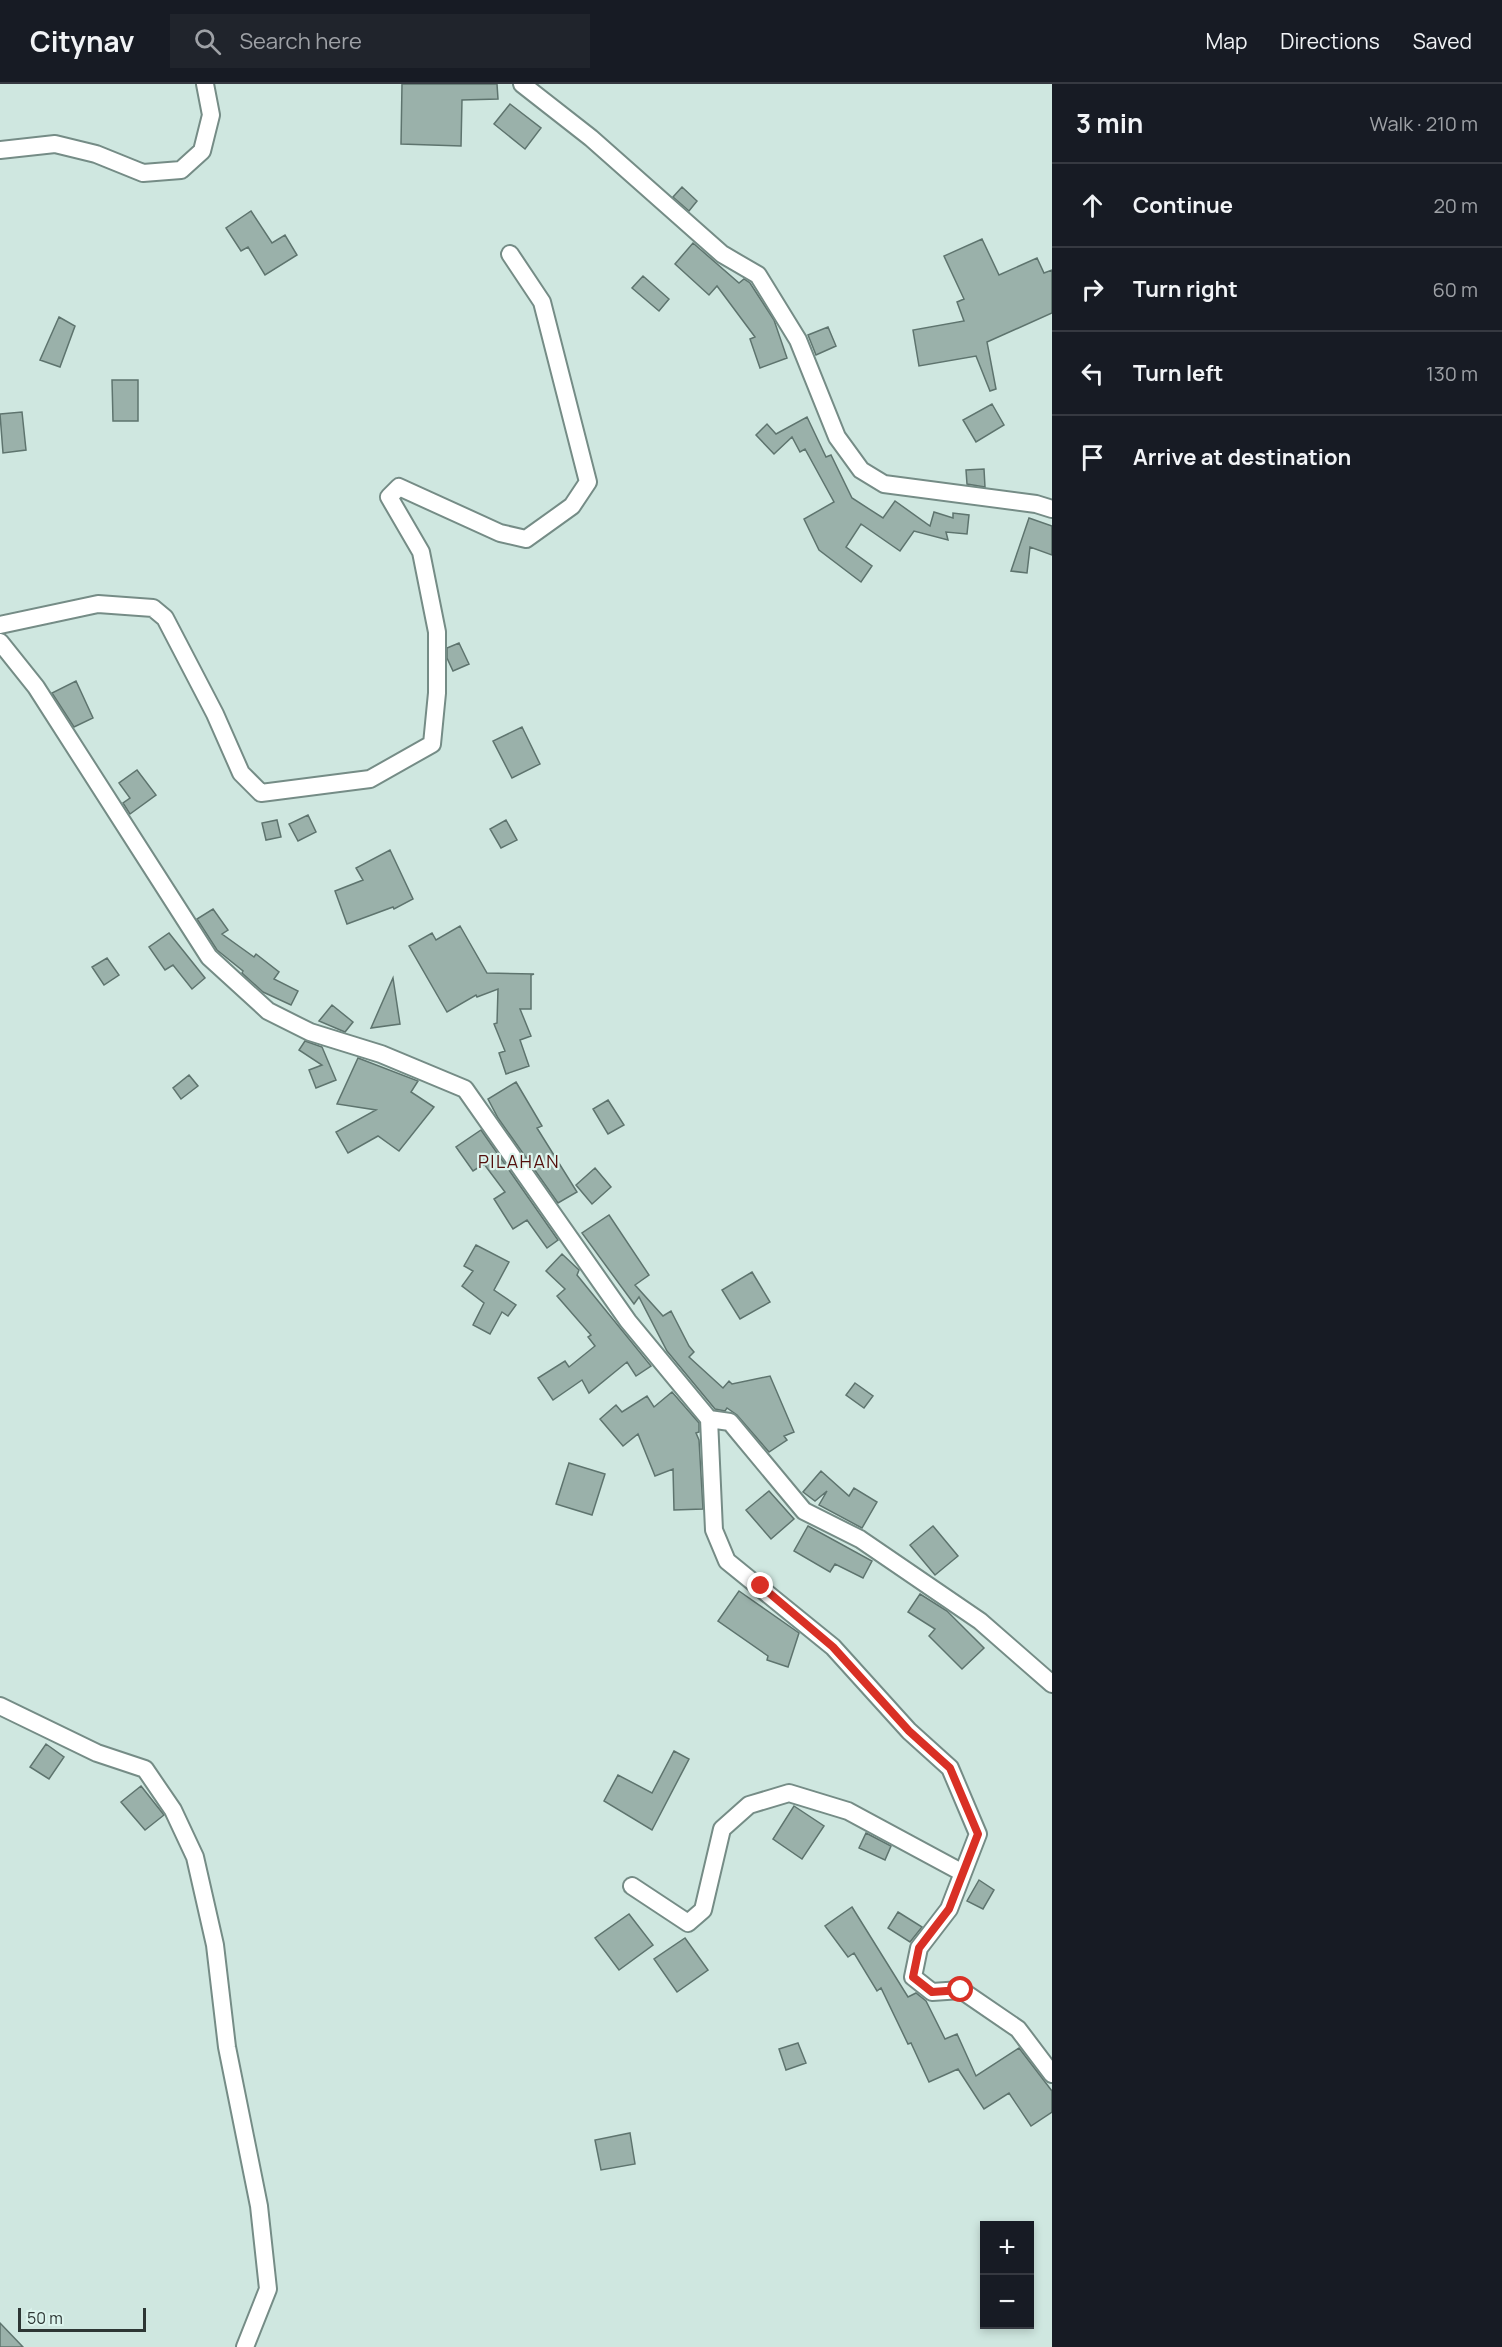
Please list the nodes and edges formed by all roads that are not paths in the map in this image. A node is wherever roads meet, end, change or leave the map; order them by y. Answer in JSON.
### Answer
{"nodes":[{"id":1,"x":205,"y":84,"type":"edge"},
{"id":2,"x":522,"y":84,"type":"edge"},
{"id":3,"x":0,"y":150,"type":"edge"},
{"id":4,"x":510,"y":254,"type":"dead end"},
{"id":5,"x":1052,"y":509,"type":"edge"},
{"id":6,"x":0,"y":625,"type":"edge"},
{"id":7,"x":0,"y":642,"type":"edge"},
{"id":8,"x":709,"y":1419,"type":"junction"},
{"id":9,"x":1052,"y":1684,"type":"edge"},
{"id":10,"x":0,"y":1706,"type":"edge"},
{"id":11,"x":963,"y":1873,"type":"junction"},
{"id":12,"x":632,"y":1886,"type":"dead end"},
{"id":13,"x":1052,"y":2073,"type":"edge"},
{"id":14,"x":244,"y":2347,"type":"edge"}],
"edges":[{"from":1,"to":3,"type":"street"},
{"from":2,"to":5,"type":"street"},
{"from":4,"to":6,"type":"street"},
{"from":7,"to":8,"type":"street"},
{"from":8,"to":9,"type":"street"},
{"from":8,"to":11,"type":"street"},
{"from":10,"to":14,"type":"street"},
{"from":11,"to":12,"type":"street"},
{"from":11,"to":13,"type":"street"}]}
